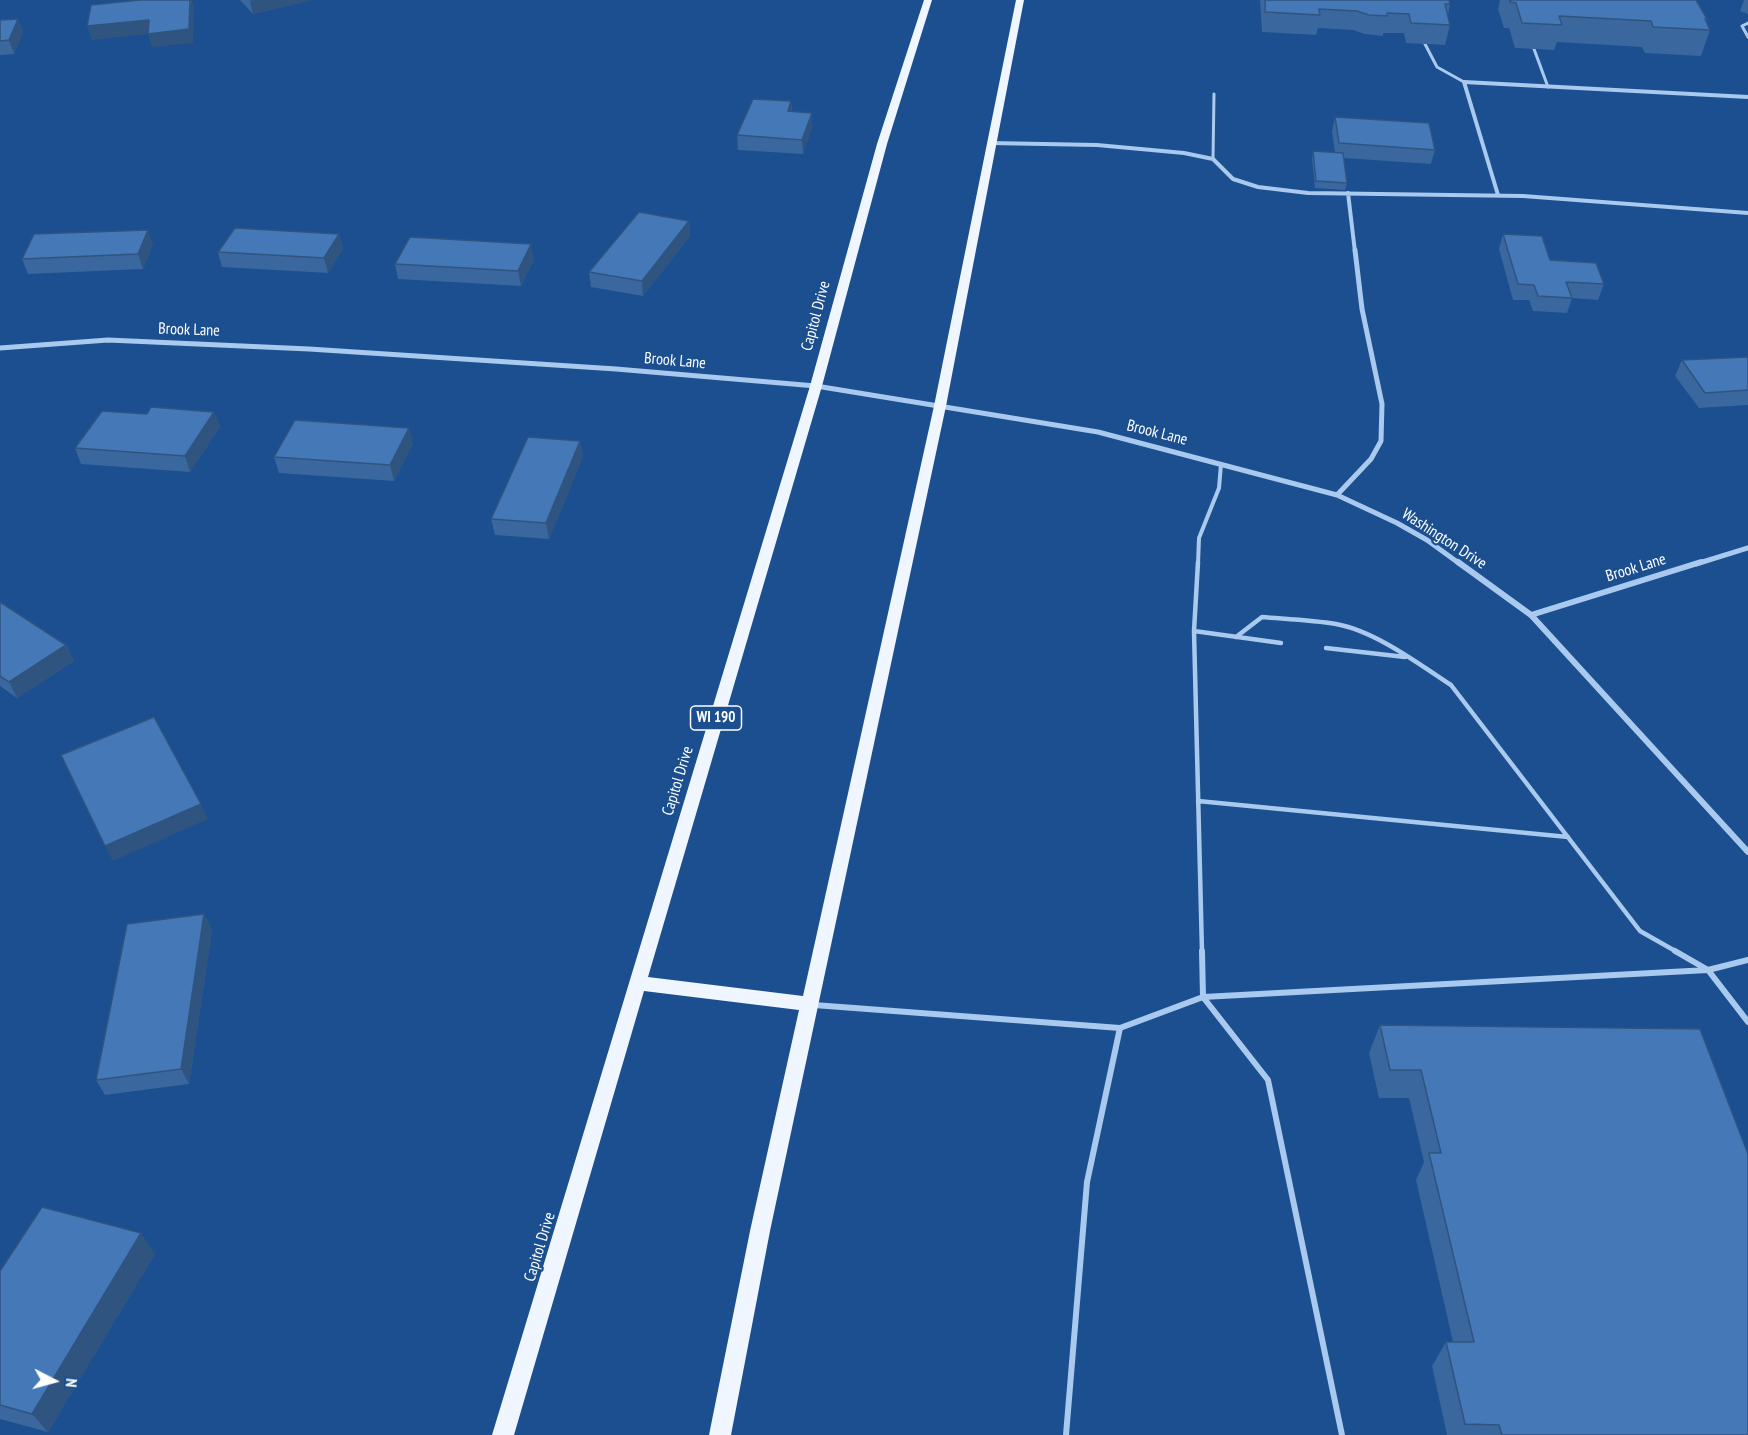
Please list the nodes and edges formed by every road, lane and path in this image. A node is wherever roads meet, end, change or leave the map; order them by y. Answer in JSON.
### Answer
{"nodes":[{"id":1,"x":928,"y":0,"type":"edge"},
{"id":2,"x":1020,"y":0,"type":"edge"},
{"id":3,"x":1748,"y":23,"type":"edge"},
{"id":4,"x":1748,"y":37,"type":"edge"},
{"id":5,"x":1425,"y":44,"type":"edge"},
{"id":6,"x":1534,"y":49,"type":"edge"},
{"id":7,"x":1464,"y":82,"type":"junction"},
{"id":8,"x":1548,"y":87,"type":"junction"},
{"id":9,"x":1214,"y":94,"type":"dead end"},
{"id":10,"x":1748,"y":97,"type":"edge"},
{"id":11,"x":990,"y":143,"type":"junction"},
{"id":12,"x":1213,"y":159,"type":"junction"},
{"id":13,"x":1348,"y":193,"type":"junction"},
{"id":14,"x":1498,"y":195,"type":"junction"},
{"id":15,"x":1748,"y":213,"type":"edge"},
{"id":16,"x":0,"y":348,"type":"edge"},
{"id":17,"x":816,"y":386,"type":"junction"},
{"id":18,"x":940,"y":406,"type":"junction"},
{"id":19,"x":1221,"y":464,"type":"junction"},
{"id":20,"x":1337,"y":495,"type":"junction"},
{"id":21,"x":1748,"y":548,"type":"edge"},
{"id":22,"x":1531,"y":615,"type":"junction"},
{"id":23,"x":1194,"y":631,"type":"junction"},
{"id":24,"x":1236,"y":636,"type":"junction"},
{"id":25,"x":1281,"y":643,"type":"dead end"},
{"id":26,"x":1326,"y":648,"type":"dead end"},
{"id":27,"x":1408,"y":657,"type":"junction"},
{"id":28,"x":1198,"y":801,"type":"junction"},
{"id":29,"x":1568,"y":837,"type":"junction"},
{"id":30,"x":1748,"y":852,"type":"edge"},
{"id":31,"x":1748,"y":960,"type":"edge"},
{"id":32,"x":1708,"y":970,"type":"junction"},
{"id":33,"x":638,"y":983,"type":"junction"},
{"id":34,"x":1203,"y":997,"type":"junction"},
{"id":35,"x":809,"y":1004,"type":"junction"},
{"id":36,"x":1748,"y":1022,"type":"edge"},
{"id":37,"x":1120,"y":1028,"type":"junction"},
{"id":38,"x":503,"y":1435,"type":"edge"},
{"id":39,"x":720,"y":1435,"type":"edge"},
{"id":40,"x":1066,"y":1435,"type":"edge"},
{"id":41,"x":1342,"y":1435,"type":"edge"}],
"edges":[{"from":1,"to":17,"type":"main road","name":"Capitol Drive","number":"WI 190"},
{"from":2,"to":11,"type":"main road"},
{"from":3,"to":4,"type":"lane"},
{"from":5,"to":7,"type":"lane"},
{"from":6,"to":8,"type":"lane"},
{"from":7,"to":8,"type":"street"},
{"from":7,"to":14,"type":"street"},
{"from":8,"to":10,"type":"street"},
{"from":9,"to":12,"type":"lane"},
{"from":11,"to":12,"type":"street"},
{"from":11,"to":18,"type":"main road"},
{"from":12,"to":13,"type":"street"},
{"from":13,"to":14,"type":"street"},
{"from":13,"to":20,"type":"street"},
{"from":14,"to":15,"type":"street"},
{"from":16,"to":17,"type":"street","name":"Brook Lane"},
{"from":17,"to":18,"type":"street","name":"Brook Lane"},
{"from":17,"to":33,"type":"main road","name":"Capitol Drive","number":"WI 190"},
{"from":18,"to":19,"type":"street","name":"Brook Lane"},
{"from":18,"to":35,"type":"main road"},
{"from":19,"to":20,"type":"street","name":"Brook Lane"},
{"from":19,"to":23,"type":"lane"},
{"from":20,"to":22,"type":"street","name":"Washington Drive"},
{"from":21,"to":22,"type":"street","name":"Brook Lane"},
{"from":22,"to":30,"type":"street","name":"Washington Drive"},
{"from":23,"to":24,"type":"lane"},
{"from":23,"to":28,"type":"lane"},
{"from":24,"to":25,"type":"lane"},
{"from":24,"to":27,"type":"lane"},
{"from":26,"to":27,"type":"lane"},
{"from":27,"to":29,"type":"lane"},
{"from":28,"to":29,"type":"lane"},
{"from":28,"to":34,"type":"lane"},
{"from":29,"to":32,"type":"lane"},
{"from":31,"to":32,"type":"lane"},
{"from":32,"to":34,"type":"lane"},
{"from":32,"to":36,"type":"lane"},
{"from":33,"to":35,"type":"main road"},
{"from":33,"to":38,"type":"main road","name":"Capitol Drive","number":"WI 190"},
{"from":34,"to":37,"type":"lane"},
{"from":34,"to":41,"type":"lane"},
{"from":35,"to":37,"type":"lane"},
{"from":35,"to":39,"type":"main road"},
{"from":37,"to":40,"type":"lane"}]}
